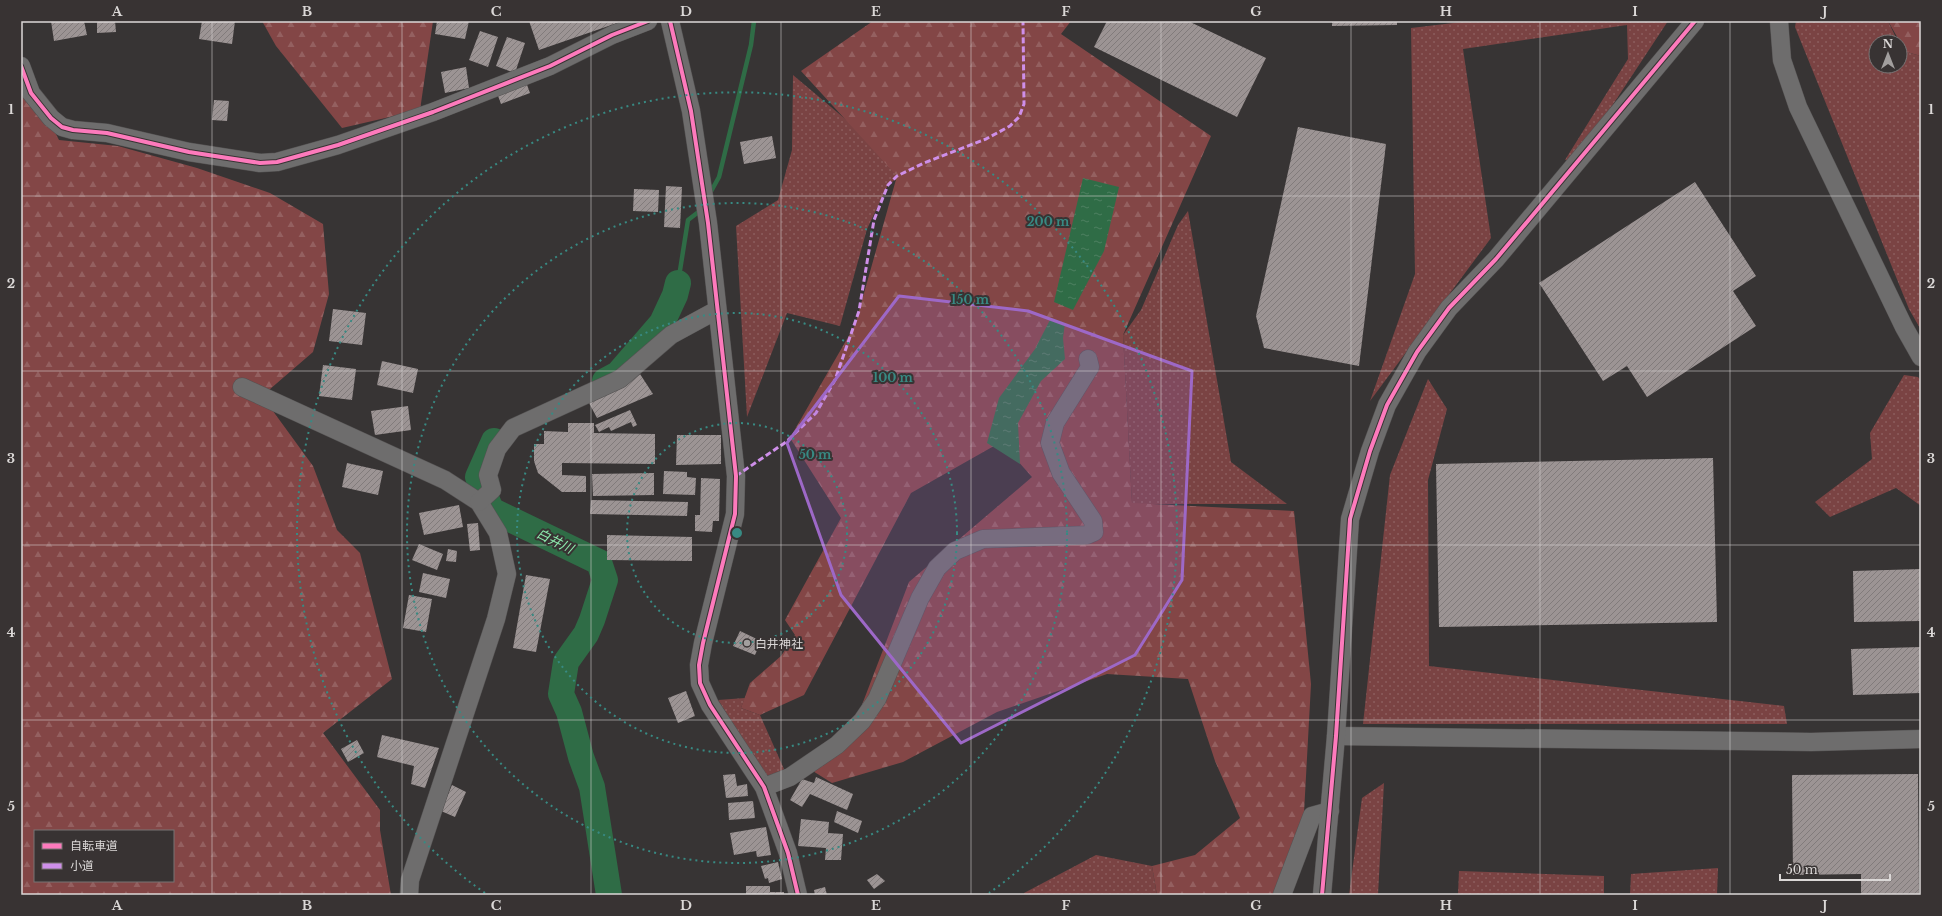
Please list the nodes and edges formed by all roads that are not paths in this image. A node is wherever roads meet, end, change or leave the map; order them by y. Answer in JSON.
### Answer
{"nodes":[{"id":1,"x":648,"y":21,"type":"edge"},
{"id":2,"x":670,"y":21,"type":"edge"},
{"id":3,"x":1695,"y":21,"type":"edge"},
{"id":4,"x":1779,"y":21,"type":"edge"},
{"id":5,"x":21,"y":66,"type":"edge"},
{"id":6,"x":717,"y":310,"type":"junction"},
{"id":7,"x":1921,"y":357,"type":"edge"},
{"id":8,"x":1088,"y":359,"type":"dead end"},
{"id":9,"x":242,"y":387,"type":"dead end"},
{"id":10,"x":478,"y":502,"type":"junction"},
{"id":11,"x":1336,"y":736,"type":"junction"},
{"id":12,"x":1921,"y":739,"type":"edge"},
{"id":13,"x":764,"y":787,"type":"junction"},
{"id":14,"x":1330,"y":811,"type":"junction"},
{"id":15,"x":409,"y":895,"type":"edge"},
{"id":16,"x":798,"y":895,"type":"edge"},
{"id":17,"x":1282,"y":895,"type":"edge"},
{"id":18,"x":1322,"y":895,"type":"edge"}],
"edges":[{"from":1,"to":5,"type":"street"},
{"from":2,"to":6,"type":"street"},
{"from":3,"to":11,"type":"street"},
{"from":4,"to":7,"type":"street"},
{"from":6,"to":10,"type":"street"},
{"from":6,"to":13,"type":"street"},
{"from":8,"to":13,"type":"street"},
{"from":9,"to":10,"type":"street"},
{"from":10,"to":15,"type":"street"},
{"from":11,"to":12,"type":"street"},
{"from":11,"to":14,"type":"street"},
{"from":13,"to":16,"type":"street"},
{"from":14,"to":17,"type":"street"},
{"from":14,"to":18,"type":"street"}]}
